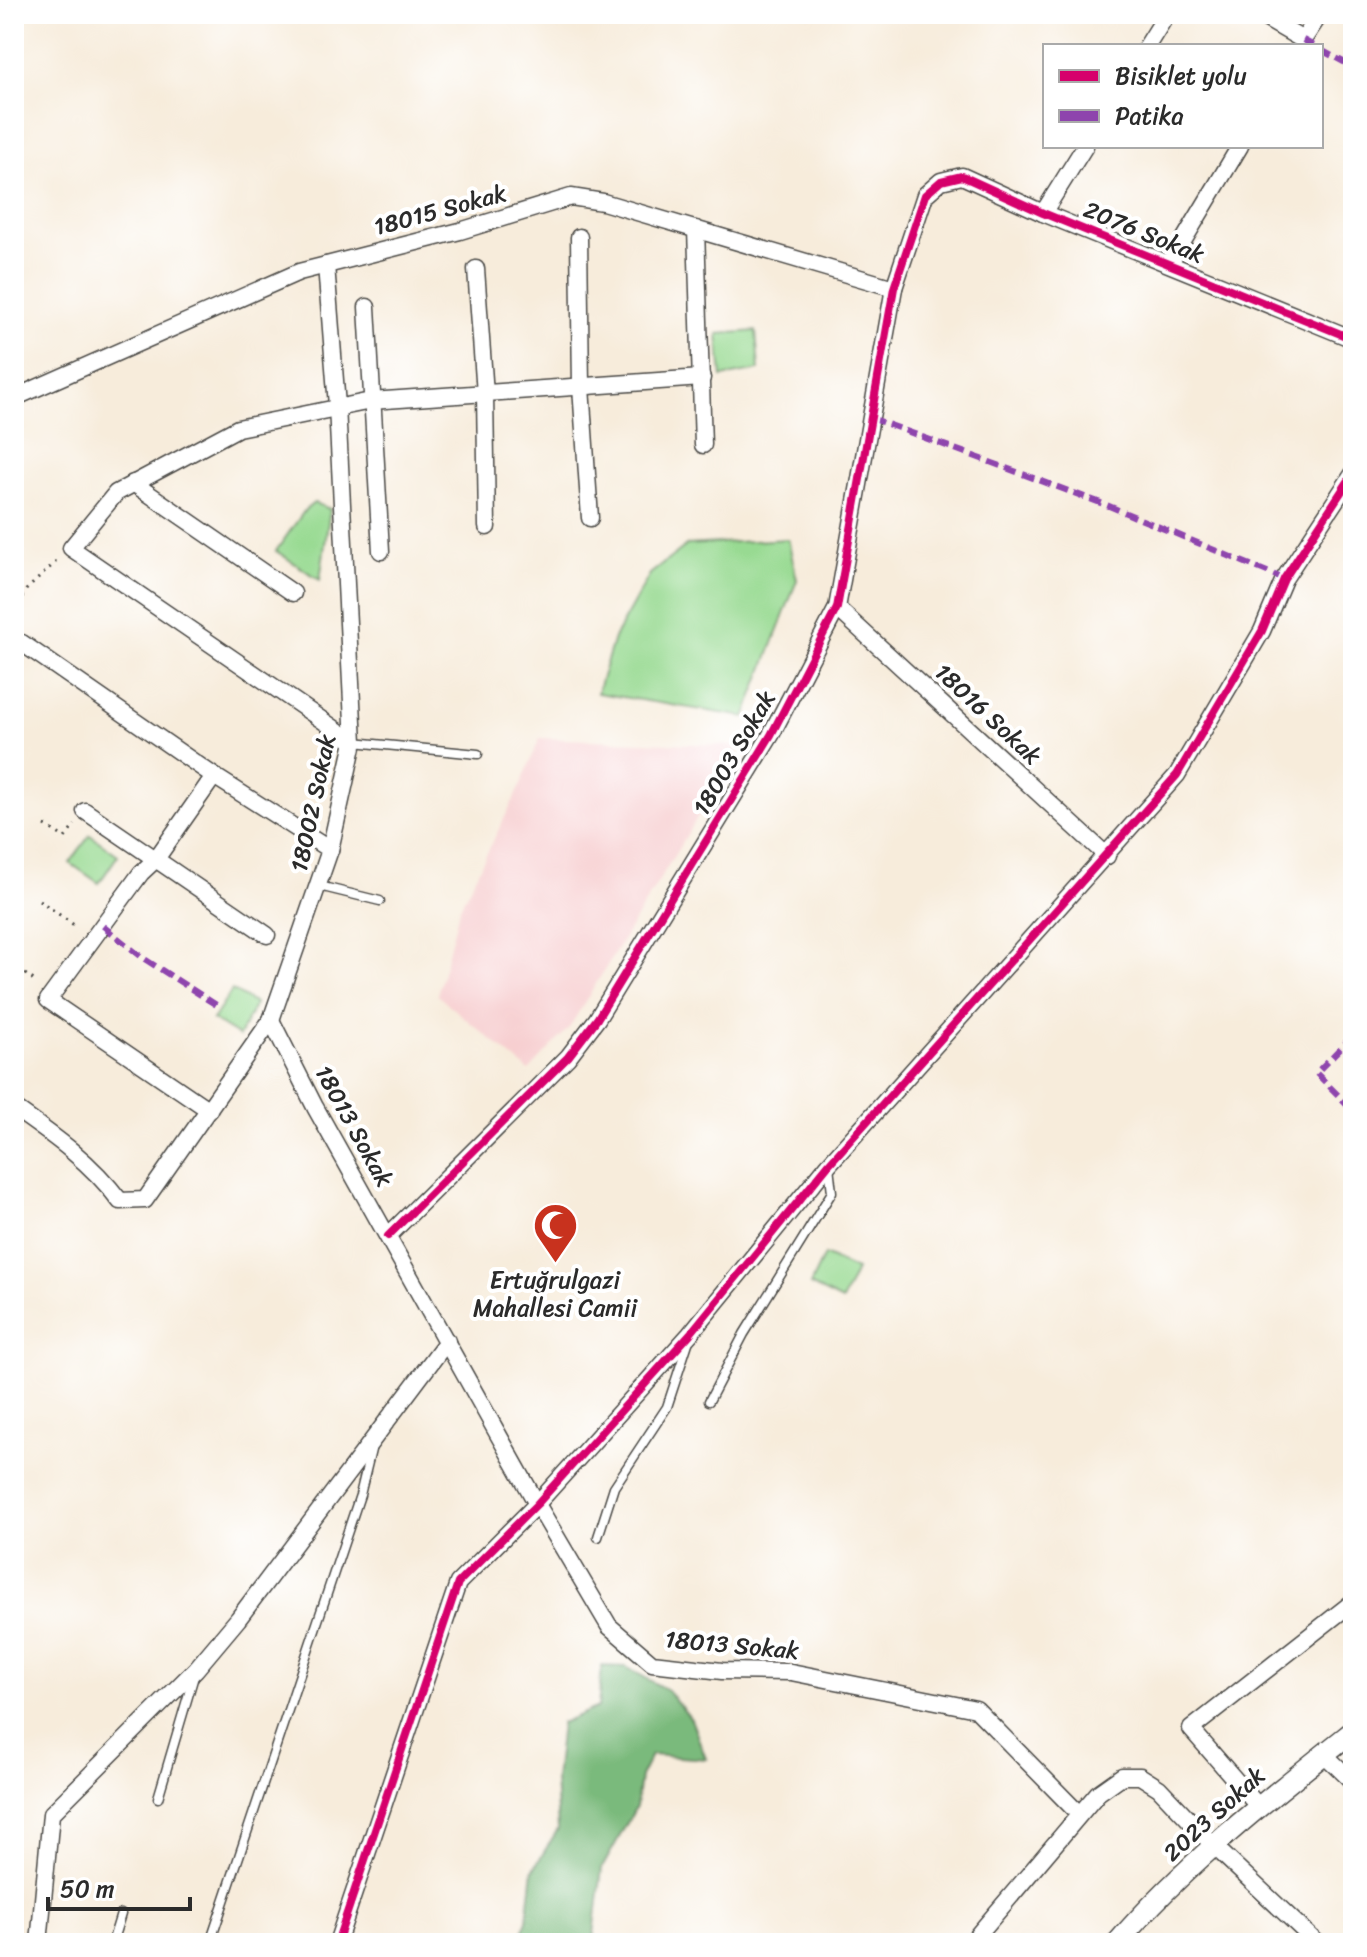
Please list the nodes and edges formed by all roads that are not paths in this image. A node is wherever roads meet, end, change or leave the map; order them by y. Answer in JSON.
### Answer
{"nodes":[{"id":1,"x":1167,"y":14,"type":"edge"},
{"id":2,"x":1258,"y":14,"type":"edge"},
{"id":3,"x":1320,"y":14,"type":"edge"},
{"id":4,"x":1301,"y":43,"type":"edge"},
{"id":5,"x":1148,"y":44,"type":"edge"},
{"id":6,"x":1084,"y":148,"type":"edge"},
{"id":7,"x":1239,"y":148,"type":"edge"},
{"id":8,"x":925,"y":195,"type":"joint"},
{"id":9,"x":1043,"y":213,"type":"junction"},
{"id":10,"x":696,"y":229,"type":"junction"},
{"id":11,"x":579,"y":237,"type":"dead end"},
{"id":12,"x":1170,"y":263,"type":"junction"},
{"id":13,"x":326,"y":265,"type":"junction"},
{"id":14,"x":476,"y":269,"type":"dead end"},
{"id":15,"x":894,"y":288,"type":"junction"},
{"id":16,"x":367,"y":307,"type":"dead end"},
{"id":17,"x":1353,"y":339,"type":"edge"},
{"id":18,"x":702,"y":378,"type":"junction"},
{"id":19,"x":581,"y":387,"type":"junction"},
{"id":20,"x":485,"y":394,"type":"junction"},
{"id":21,"x":14,"y":398,"type":"edge"},
{"id":22,"x":371,"y":401,"type":"junction"},
{"id":23,"x":337,"y":406,"type":"junction"},
{"id":24,"x":703,"y":445,"type":"dead end"},
{"id":25,"x":1353,"y":474,"type":"edge"},
{"id":26,"x":133,"y":483,"type":"junction"},
{"id":27,"x":590,"y":518,"type":"dead end"},
{"id":28,"x":487,"y":527,"type":"dead end"},
{"id":29,"x":381,"y":551,"type":"dead end"},
{"id":30,"x":293,"y":593,"type":"dead end"},
{"id":31,"x":837,"y":608,"type":"junction"},
{"id":32,"x":22,"y":643,"type":"dead end"},
{"id":33,"x":354,"y":742,"type":"junction"},
{"id":34,"x":478,"y":754,"type":"dead end"},
{"id":35,"x":214,"y":776,"type":"junction"},
{"id":36,"x":85,"y":811,"type":"road end"},
{"id":37,"x":330,"y":850,"type":"junction"},
{"id":38,"x":1107,"y":856,"type":"junction"},
{"id":39,"x":156,"y":859,"type":"junction"},
{"id":40,"x":319,"y":886,"type":"junction"},
{"id":41,"x":380,"y":901,"type":"dead end"},
{"id":42,"x":267,"y":935,"type":"dead end"},
{"id":43,"x":271,"y":1020,"type":"junction"},
{"id":44,"x":14,"y":1108,"type":"edge"},
{"id":45,"x":209,"y":1110,"type":"junction"},
{"id":46,"x":828,"y":1165,"type":"junction"},
{"id":47,"x":388,"y":1236,"type":"junction"},
{"id":48,"x":690,"y":1334,"type":"junction"},
{"id":49,"x":447,"y":1341,"type":"junction"},
{"id":50,"x":709,"y":1401,"type":"dead end"},
{"id":51,"x":373,"y":1441,"type":"junction"},
{"id":52,"x":537,"y":1504,"type":"junction"},
{"id":53,"x":598,"y":1537,"type":"dead end"},
{"id":54,"x":1353,"y":1602,"type":"edge"},
{"id":55,"x":196,"y":1669,"type":"junction"},
{"id":56,"x":1353,"y":1731,"type":"edge"},
{"id":57,"x":1324,"y":1754,"type":"junction"},
{"id":58,"x":1353,"y":1782,"type":"edge"},
{"id":59,"x":158,"y":1798,"type":"dead end"},
{"id":60,"x":1258,"y":1806,"type":"junction"},
{"id":61,"x":1079,"y":1814,"type":"junction"},
{"id":62,"x":1213,"y":1845,"type":"junction"},
{"id":63,"x":121,"y":1914,"type":"dead end"},
{"id":64,"x":1120,"y":1942,"type":"edge"},
{"id":65,"x":39,"y":1943,"type":"edge"},
{"id":66,"x":112,"y":1943,"type":"edge"},
{"id":67,"x":210,"y":1943,"type":"edge"},
{"id":68,"x":337,"y":1943,"type":"edge"},
{"id":69,"x":971,"y":1943,"type":"edge"},
{"id":70,"x":1317,"y":1943,"type":"edge"}],
"edges":[{"from":1,"to":5,"type":"street"},
{"from":2,"to":4,"type":"street"},
{"from":3,"to":4,"type":"street"},
{"from":6,"to":9,"type":"street"},
{"from":7,"to":12,"type":"street"},
{"from":8,"to":9,"type":"street","name":"2076 Sokak"},
{"from":8,"to":15,"type":"street","name":"18003 Sokak"},
{"from":9,"to":12,"type":"street","name":"2076 Sokak"},
{"from":10,"to":13,"type":"street","name":"18015 Sokak"},
{"from":10,"to":15,"type":"street","name":"18015 Sokak"},
{"from":10,"to":18,"type":"street"},
{"from":11,"to":19,"type":"street"},
{"from":12,"to":17,"type":"street","name":"2076 Sokak"},
{"from":13,"to":21,"type":"street","name":"18015 Sokak"},
{"from":13,"to":23,"type":"street","name":"18002 Sokak"},
{"from":14,"to":20,"type":"street"},
{"from":15,"to":31,"type":"street","name":"18003 Sokak"},
{"from":16,"to":22,"type":"street"},
{"from":18,"to":19,"type":"street"},
{"from":18,"to":24,"type":"street"},
{"from":19,"to":20,"type":"street"},
{"from":19,"to":27,"type":"street"},
{"from":20,"to":22,"type":"street"},
{"from":20,"to":28,"type":"street"},
{"from":22,"to":23,"type":"street"},
{"from":22,"to":29,"type":"street"},
{"from":23,"to":26,"type":"street"},
{"from":23,"to":33,"type":"street","name":"18002 Sokak"},
{"from":25,"to":38,"type":"street"},
{"from":26,"to":30,"type":"street"},
{"from":26,"to":33,"type":"street"},
{"from":31,"to":38,"type":"street","name":"18016 Sokak"},
{"from":31,"to":47,"type":"street","name":"18003 Sokak"},
{"from":32,"to":35,"type":"street"},
{"from":33,"to":34,"type":"lane"},
{"from":33,"to":37,"type":"street","name":"18002 Sokak"},
{"from":35,"to":37,"type":"street"},
{"from":35,"to":39,"type":"street"},
{"from":36,"to":39,"type":"street"},
{"from":37,"to":40,"type":"street","name":"18002 Sokak"},
{"from":38,"to":46,"type":"street"},
{"from":39,"to":42,"type":"street"},
{"from":39,"to":45,"type":"street"},
{"from":40,"to":41,"type":"lane"},
{"from":40,"to":43,"type":"street","name":"18002 Sokak"},
{"from":43,"to":45,"type":"street","name":"18002 Sokak"},
{"from":43,"to":47,"type":"street","name":"18013 Sokak"},
{"from":44,"to":45,"type":"street","name":"18002 Sokak"},
{"from":46,"to":48,"type":"street"},
{"from":46,"to":50,"type":"lane"},
{"from":47,"to":49,"type":"street","name":"18013 Sokak"},
{"from":48,"to":52,"type":"street"},
{"from":48,"to":53,"type":"lane"},
{"from":49,"to":51,"type":"street"},
{"from":49,"to":52,"type":"street","name":"18013 Sokak"},
{"from":51,"to":55,"type":"street"},
{"from":51,"to":67,"type":"lane"},
{"from":52,"to":61,"type":"street","name":"18013 Sokak"},
{"from":52,"to":68,"type":"street"},
{"from":54,"to":60,"type":"street"},
{"from":55,"to":59,"type":"lane"},
{"from":55,"to":65,"type":"street"},
{"from":56,"to":57,"type":"street","name":"2023 Sokak"},
{"from":57,"to":58,"type":"street"},
{"from":57,"to":60,"type":"street","name":"2023 Sokak"},
{"from":60,"to":62,"type":"street","name":"2023 Sokak"},
{"from":61,"to":62,"type":"street"},
{"from":61,"to":69,"type":"street"},
{"from":62,"to":64,"type":"street","name":"2023 Sokak"},
{"from":62,"to":70,"type":"street"},
{"from":63,"to":66,"type":"lane"}]}
